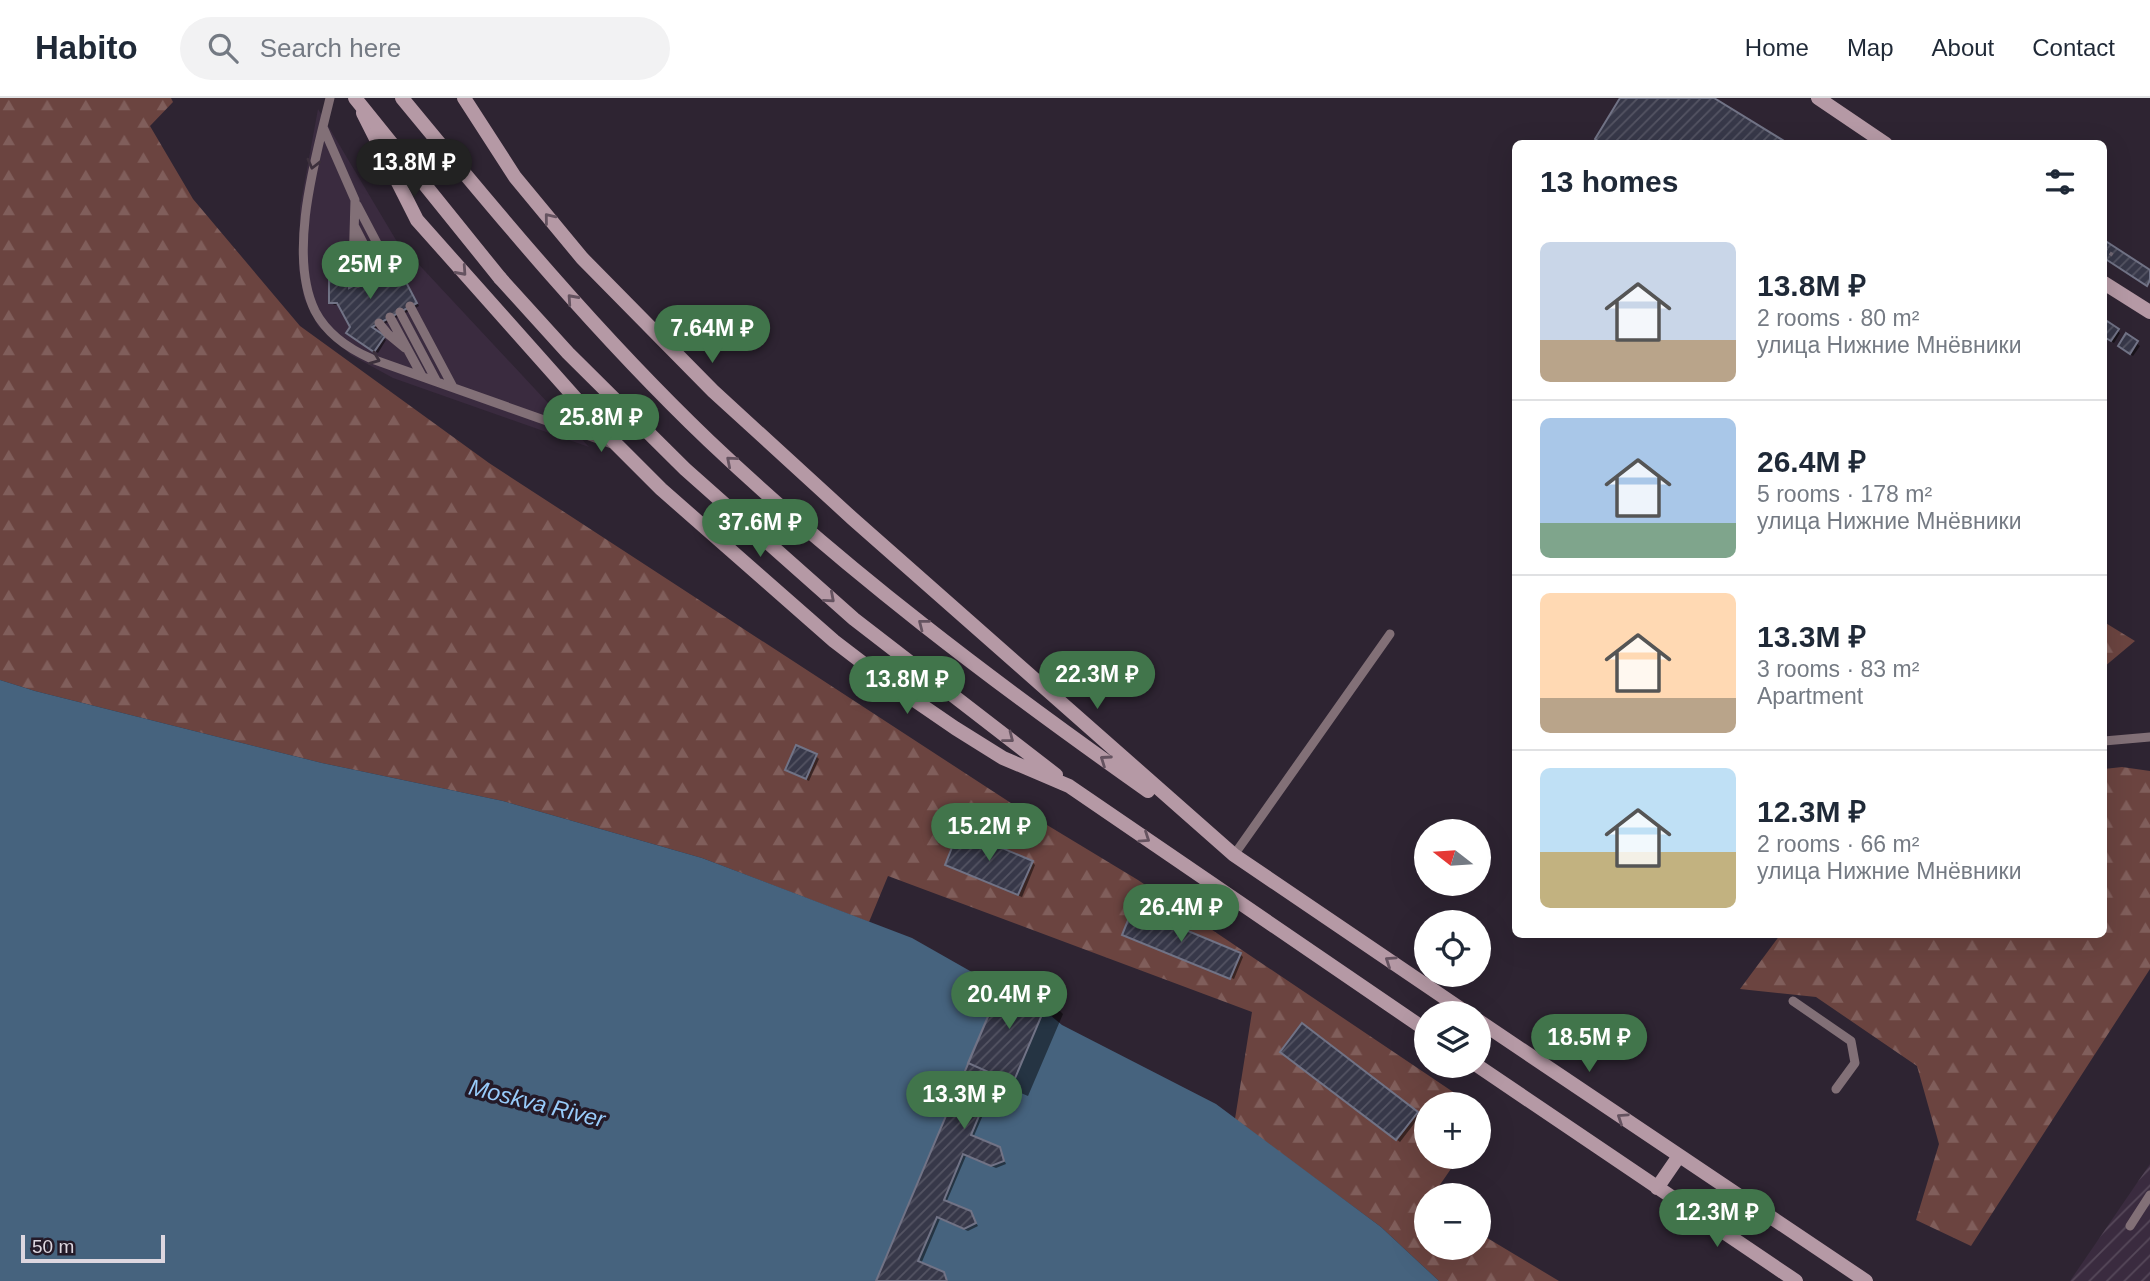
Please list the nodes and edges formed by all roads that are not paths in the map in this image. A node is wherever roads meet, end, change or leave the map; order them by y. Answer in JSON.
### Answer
{"nodes":[{"id":1,"x":330,"y":98,"type":"edge"},
{"id":2,"x":358,"y":98,"type":"edge"},
{"id":3,"x":402,"y":98,"type":"edge"},
{"id":4,"x":464,"y":98,"type":"edge"},
{"id":5,"x":1818,"y":98,"type":"edge"},
{"id":6,"x":323,"y":127,"type":"junction"},
{"id":7,"x":1880,"y":140,"type":"edge"},
{"id":8,"x":355,"y":200,"type":"junction"},
{"id":9,"x":354,"y":226,"type":"junction"},
{"id":10,"x":353,"y":247,"type":"junction"},
{"id":11,"x":389,"y":266,"type":"dead end"},
{"id":12,"x":358,"y":283,"type":"dead end"},
{"id":13,"x":2107,"y":285,"type":"edge"},
{"id":14,"x":410,"y":306,"type":"dead end"},
{"id":15,"x":400,"y":312,"type":"dead end"},
{"id":16,"x":2150,"y":312,"type":"edge"},
{"id":17,"x":390,"y":317,"type":"dead end"},
{"id":18,"x":379,"y":323,"type":"dead end"},
{"id":19,"x":408,"y":351,"type":"junction"},
{"id":20,"x":422,"y":376,"type":"junction"},
{"id":21,"x":437,"y":382,"type":"junction"},
{"id":22,"x":453,"y":387,"type":"junction"},
{"id":23,"x":617,"y":445,"type":"junction"},
{"id":24,"x":1390,"y":634,"type":"dead end"},
{"id":25,"x":2150,"y":737,"type":"edge"},
{"id":26,"x":2107,"y":741,"type":"edge"},
{"id":27,"x":1069,"y":786,"type":"junction"},
{"id":28,"x":1201,"y":828,"type":"junction"},
{"id":29,"x":1234,"y":855,"type":"junction"},
{"id":30,"x":1449,"y":1001,"type":"edge"},
{"id":31,"x":1793,"y":1001,"type":"dead end"},
{"id":32,"x":1414,"y":1022,"type":"edge"},
{"id":33,"x":1491,"y":1029,"type":"edge"},
{"id":34,"x":1491,"y":1075,"type":"edge"},
{"id":35,"x":1836,"y":1089,"type":"dead end"},
{"id":36,"x":1679,"y":1156,"type":"junction"},
{"id":37,"x":1657,"y":1188,"type":"junction"},
{"id":38,"x":2150,"y":1195,"type":"edge"},
{"id":39,"x":2130,"y":1226,"type":"dead end"},
{"id":40,"x":1796,"y":1281,"type":"edge"},
{"id":41,"x":1866,"y":1281,"type":"edge"}],
"edges":[{"from":1,"to":6,"type":"lane"},
{"from":2,"to":23,"type":"main road","one_way":true},
{"from":2,"to":27,"type":"main road","one_way":true,"bridge":true},
{"from":28,"to":3,"type":"main road","one_way":true},
{"from":28,"to":4,"type":"main road","one_way":true},
{"from":5,"to":7,"type":"main road"},
{"from":6,"to":8,"type":"lane"},
{"from":6,"to":20,"type":"lane","one_way":true},
{"from":8,"to":9,"type":"lane"},
{"from":8,"to":11,"type":"lane"},
{"from":9,"to":10,"type":"lane"},
{"from":9,"to":10,"type":"lane"},
{"from":10,"to":12,"type":"lane"},
{"from":13,"to":16,"type":"main road"},
{"from":14,"to":22,"type":"lane"},
{"from":15,"to":21,"type":"lane"},
{"from":17,"to":19,"type":"lane"},
{"from":18,"to":19,"type":"lane"},
{"from":19,"to":20,"type":"lane"},
{"from":20,"to":21,"type":"lane"},
{"from":21,"to":22,"type":"lane"},
{"from":22,"to":23,"type":"lane"},
{"from":23,"to":27,"type":"main road"},
{"from":24,"to":29,"type":"lane"},
{"from":25,"to":26,"type":"lane"},
{"from":27,"to":32,"type":"main road","one_way":true},
{"from":28,"to":29,"type":"main road"},
{"from":30,"to":29,"type":"main road","one_way":true},
{"from":31,"to":35,"type":"lane"},
{"from":36,"to":33,"type":"main road","one_way":true},
{"from":34,"to":37,"type":"main road"},
{"from":36,"to":37,"type":"main road"},
{"from":36,"to":41,"type":"main road"},
{"from":37,"to":40,"type":"main road"},
{"from":38,"to":39,"type":"lane"}]}
